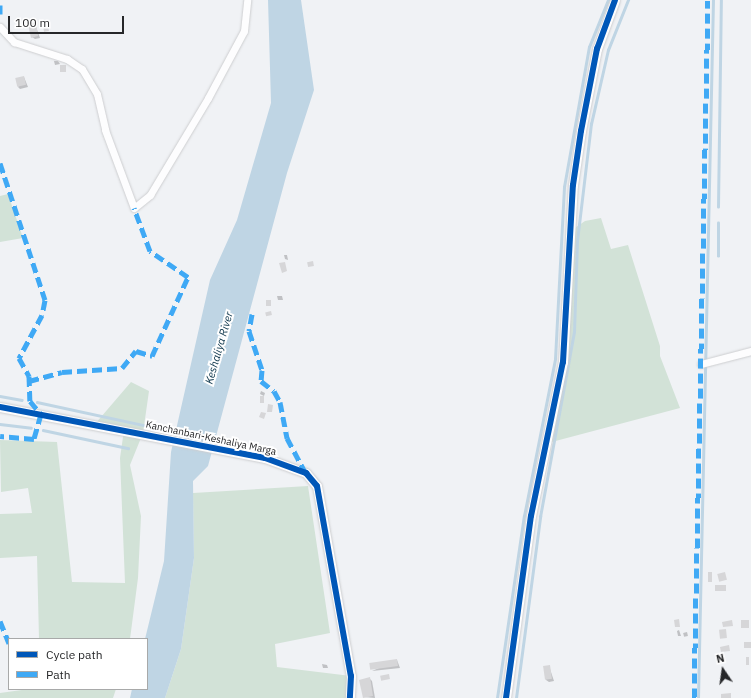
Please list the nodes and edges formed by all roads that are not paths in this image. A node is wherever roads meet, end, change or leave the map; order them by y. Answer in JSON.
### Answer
{"nodes":[{"id":1,"x":247,"y":0,"type":"edge"},
{"id":2,"x":615,"y":0,"type":"edge"},
{"id":3,"x":0,"y":26,"type":"edge"},
{"id":4,"x":751,"y":352,"type":"edge"},
{"id":5,"x":701,"y":364,"type":"dead end"},
{"id":6,"x":0,"y":407,"type":"edge"},
{"id":7,"x":350,"y":698,"type":"edge"},
{"id":8,"x":506,"y":698,"type":"edge"}],
"edges":[{"from":1,"to":3,"type":"street"},
{"from":2,"to":8,"type":"street"},
{"from":4,"to":5,"type":"street"},
{"from":6,"to":7,"type":"street","name":"Kanchanbari-Keshaliya Marga"}]}
